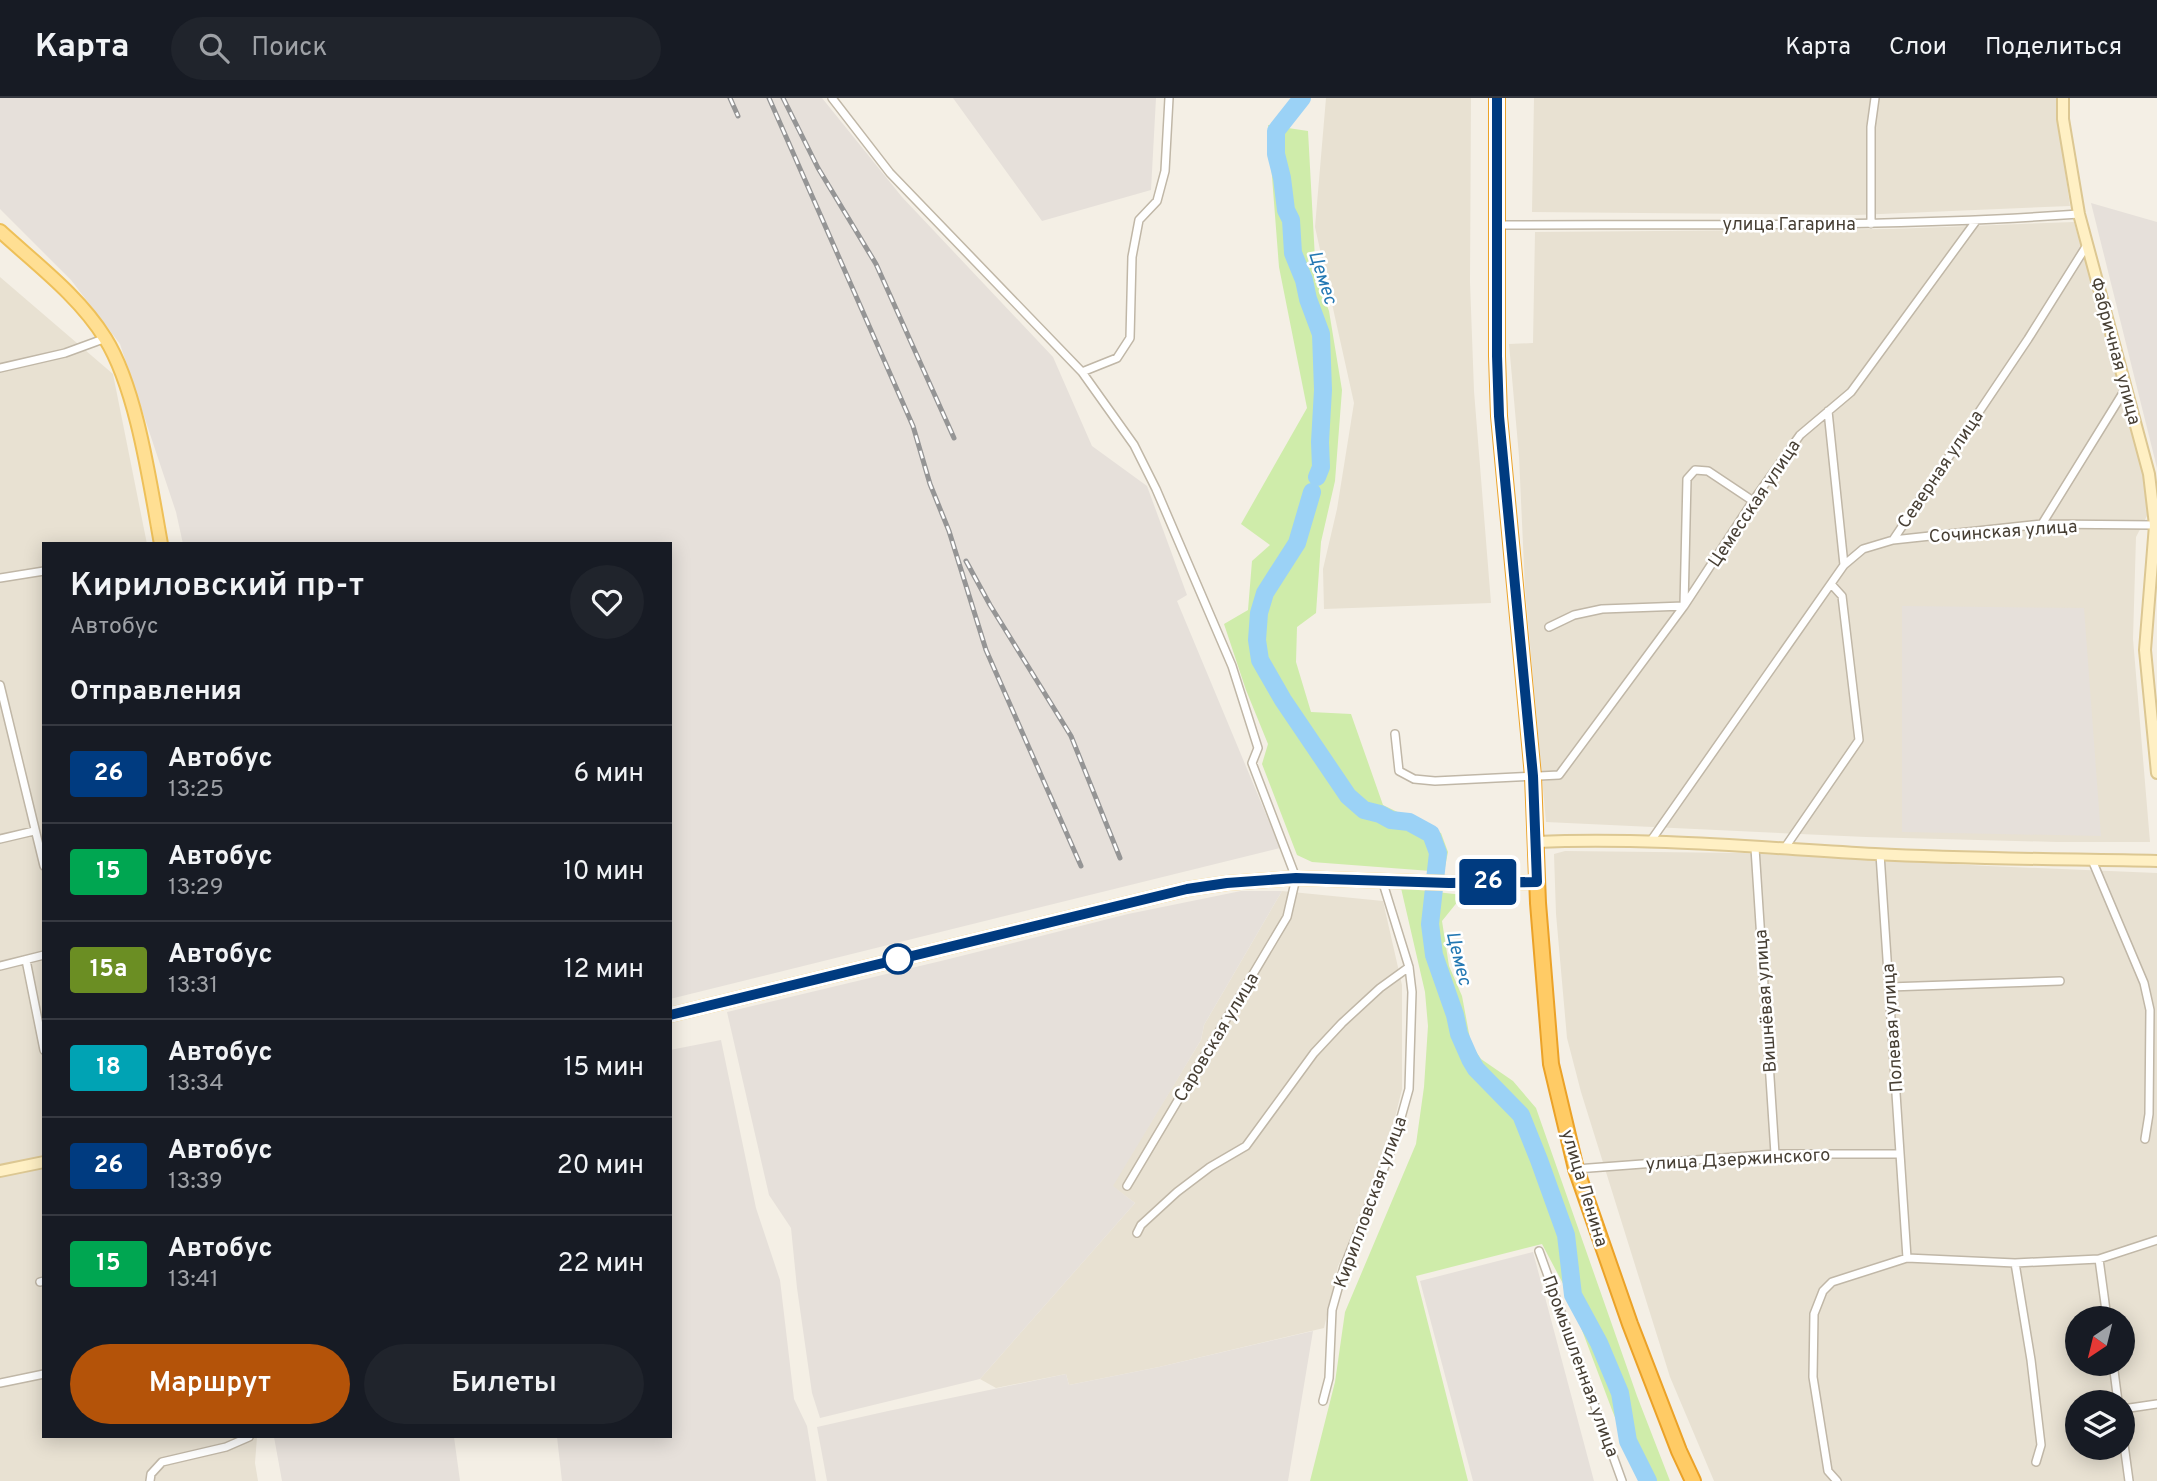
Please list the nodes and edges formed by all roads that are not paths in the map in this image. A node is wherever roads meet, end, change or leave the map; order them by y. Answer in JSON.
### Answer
{"nodes":[{"id":1,"x":831,"y":98,"type":"edge"},
{"id":2,"x":1169,"y":98,"type":"edge"},
{"id":3,"x":1497,"y":98,"type":"edge"},
{"id":4,"x":1875,"y":98,"type":"edge"},
{"id":5,"x":2063,"y":98,"type":"edge"},
{"id":6,"x":2079,"y":214,"type":"junction"},
{"id":7,"x":1976,"y":221,"type":"junction"},
{"id":8,"x":1871,"y":224,"type":"junction"},
{"id":9,"x":1498,"y":225,"type":"junction"},
{"id":10,"x":0,"y":231,"type":"edge"},
{"id":11,"x":2088,"y":244,"type":"junction"},
{"id":12,"x":106,"y":338,"type":"junction"},
{"id":13,"x":0,"y":368,"type":"edge"},
{"id":14,"x":1082,"y":372,"type":"junction"},
{"id":15,"x":2126,"y":387,"type":"junction"},
{"id":16,"x":1828,"y":411,"type":"junction"},
{"id":17,"x":1754,"y":501,"type":"junction"},
{"id":18,"x":2042,"y":524,"type":"junction"},
{"id":19,"x":2155,"y":525,"type":"junction"},
{"id":20,"x":1893,"y":540,"type":"junction"},
{"id":21,"x":161,"y":542,"type":"edge"},
{"id":22,"x":1844,"y":565,"type":"junction"},
{"id":23,"x":42,"y":571,"type":"edge"},
{"id":24,"x":0,"y":578,"type":"edge"},
{"id":25,"x":1832,"y":585,"type":"junction"},
{"id":26,"x":1684,"y":606,"type":"junction"},
{"id":27,"x":1549,"y":627,"type":"dead end"},
{"id":28,"x":0,"y":685,"type":"edge"},
{"id":29,"x":1395,"y":734,"type":"dead end"},
{"id":30,"x":2157,"y":773,"type":"edge"},
{"id":31,"x":1533,"y":776,"type":"junction"},
{"id":32,"x":34,"y":831,"type":"junction"},
{"id":33,"x":0,"y":839,"type":"edge"},
{"id":34,"x":1536,"y":842,"type":"junction"},
{"id":35,"x":1650,"y":842,"type":"junction"},
{"id":36,"x":1755,"y":848,"type":"junction"},
{"id":37,"x":1783,"y":849,"type":"junction"},
{"id":38,"x":1880,"y":855,"type":"junction"},
{"id":39,"x":42,"y":859,"type":"edge"},
{"id":40,"x":2092,"y":860,"type":"junction"},
{"id":41,"x":2157,"y":861,"type":"edge"},
{"id":42,"x":1382,"y":880,"type":"junction"},
{"id":43,"x":1295,"y":881,"type":"junction"},
{"id":44,"x":1537,"y":882,"type":"junction"},
{"id":45,"x":42,"y":956,"type":"edge"},
{"id":46,"x":26,"y":960,"type":"junction"},
{"id":47,"x":0,"y":966,"type":"edge"},
{"id":48,"x":1409,"y":967,"type":"junction"},
{"id":49,"x":2060,"y":981,"type":"dead end"},
{"id":50,"x":1889,"y":987,"type":"junction"},
{"id":51,"x":672,"y":1014,"type":"edge"},
{"id":52,"x":42,"y":1040,"type":"edge"},
{"id":53,"x":2146,"y":1139,"type":"dead end"},
{"id":54,"x":1776,"y":1154,"type":"junction"},
{"id":55,"x":1900,"y":1154,"type":"junction"},
{"id":56,"x":42,"y":1162,"type":"edge"},
{"id":57,"x":1576,"y":1169,"type":"junction"},
{"id":58,"x":0,"y":1171,"type":"edge"},
{"id":59,"x":1127,"y":1186,"type":"dead end"},
{"id":60,"x":1137,"y":1233,"type":"dead end"},
{"id":61,"x":2157,"y":1240,"type":"edge"},
{"id":62,"x":1539,"y":1251,"type":"dead end"},
{"id":63,"x":1907,"y":1258,"type":"junction"},
{"id":64,"x":2099,"y":1259,"type":"junction"},
{"id":65,"x":2015,"y":1263,"type":"junction"},
{"id":66,"x":2105,"y":1306,"type":"edge"},
{"id":67,"x":42,"y":1374,"type":"edge"},
{"id":68,"x":0,"y":1383,"type":"edge"},
{"id":69,"x":1323,"y":1401,"type":"dead end"},
{"id":70,"x":2157,"y":1404,"type":"edge"},
{"id":71,"x":2135,"y":1407,"type":"edge"},
{"id":72,"x":247,"y":1438,"type":"edge"},
{"id":73,"x":2126,"y":1460,"type":"edge"},
{"id":74,"x":2036,"y":1462,"type":"dead end"},
{"id":75,"x":150,"y":1481,"type":"edge"},
{"id":76,"x":1622,"y":1481,"type":"edge"},
{"id":77,"x":1693,"y":1481,"type":"edge"},
{"id":78,"x":1837,"y":1481,"type":"edge"},
{"id":79,"x":2129,"y":1481,"type":"edge"}],
"edges":[{"from":1,"to":14,"type":"street"},
{"from":2,"to":14,"type":"street"},
{"from":3,"to":9,"type":"highway"},
{"from":4,"to":8,"type":"street"},
{"from":5,"to":6,"type":"street","name":"Фабричная улица"},
{"from":6,"to":7,"type":"street","name":"улица Гагарина"},
{"from":6,"to":11,"type":"street","name":"Фабричная улица"},
{"from":7,"to":8,"type":"street","name":"улица Гагарина"},
{"from":7,"to":16,"type":"street","name":"Цемесская улица"},
{"from":8,"to":9,"type":"street","name":"улица Гагарина"},
{"from":9,"to":31,"type":"highway"},
{"from":10,"to":12,"type":"main road"},
{"from":11,"to":15,"type":"street","name":"Фабричная улица"},
{"from":11,"to":20,"type":"street","name":"Северная улица"},
{"from":12,"to":13,"type":"street"},
{"from":12,"to":21,"type":"main road"},
{"from":14,"to":43,"type":"street"},
{"from":15,"to":18,"type":"street"},
{"from":15,"to":19,"type":"street","name":"Фабричная улица"},
{"from":16,"to":17,"type":"street","name":"Цемесская улица"},
{"from":16,"to":22,"type":"street"},
{"from":17,"to":26,"type":"street","name":"Цемесская улица"},
{"from":17,"to":26,"type":"street"},
{"from":18,"to":19,"type":"street","name":"Сочинская улица"},
{"from":18,"to":20,"type":"street","name":"Сочинская улица"},
{"from":19,"to":30,"type":"street","name":"Фабричная улица"},
{"from":20,"to":22,"type":"street","name":"Северная улица"},
{"from":22,"to":25,"type":"street","name":"Северная улица"},
{"from":23,"to":24,"type":"street"},
{"from":25,"to":35,"type":"street","name":"Северная улица"},
{"from":25,"to":37,"type":"street"},
{"from":26,"to":27,"type":"street"},
{"from":26,"to":31,"type":"street","name":"Цемесская улица"},
{"from":28,"to":32,"type":"street"},
{"from":29,"to":31,"type":"street"},
{"from":31,"to":34,"type":"highway"},
{"from":32,"to":33,"type":"street"},
{"from":32,"to":39,"type":"street"},
{"from":34,"to":35,"type":"street"},
{"from":34,"to":44,"type":"highway","name":"улица Ленина"},
{"from":35,"to":36,"type":"street"},
{"from":36,"to":37,"type":"street"},
{"from":36,"to":54,"type":"street","name":"Вишнёвая улица"},
{"from":37,"to":38,"type":"street"},
{"from":38,"to":40,"type":"street"},
{"from":38,"to":50,"type":"street","name":"Полевая улица"},
{"from":40,"to":41,"type":"street"},
{"from":40,"to":53,"type":"street"},
{"from":42,"to":43,"type":"main road"},
{"from":42,"to":44,"type":"main road"},
{"from":42,"to":48,"type":"street","name":"Кирилловская улица"},
{"from":43,"to":51,"type":"main road"},
{"from":43,"to":59,"type":"street","name":"Саровская улица"},
{"from":44,"to":57,"type":"highway","name":"улица Ленина"},
{"from":45,"to":46,"type":"street"},
{"from":46,"to":47,"type":"street"},
{"from":46,"to":52,"type":"street"},
{"from":48,"to":60,"type":"street"},
{"from":48,"to":69,"type":"street","name":"Кирилловская улица"},
{"from":49,"to":50,"type":"street"},
{"from":50,"to":55,"type":"street","name":"Полевая улица"},
{"from":54,"to":55,"type":"street","name":"улица Дзержинского"},
{"from":54,"to":57,"type":"street","name":"улица Дзержинского"},
{"from":55,"to":63,"type":"street","name":"Полевая улица"},
{"from":56,"to":58,"type":"street"},
{"from":57,"to":77,"type":"highway","name":"улица Ленина"},
{"from":61,"to":64,"type":"street"},
{"from":62,"to":76,"type":"street","name":"Промышленная улица"},
{"from":63,"to":65,"type":"street"},
{"from":63,"to":78,"type":"street"},
{"from":64,"to":65,"type":"street"},
{"from":64,"to":66,"type":"street"},
{"from":65,"to":74,"type":"street"},
{"from":67,"to":68,"type":"street"},
{"from":70,"to":71,"type":"street"},
{"from":72,"to":75,"type":"street"},
{"from":73,"to":79,"type":"street"}]}
